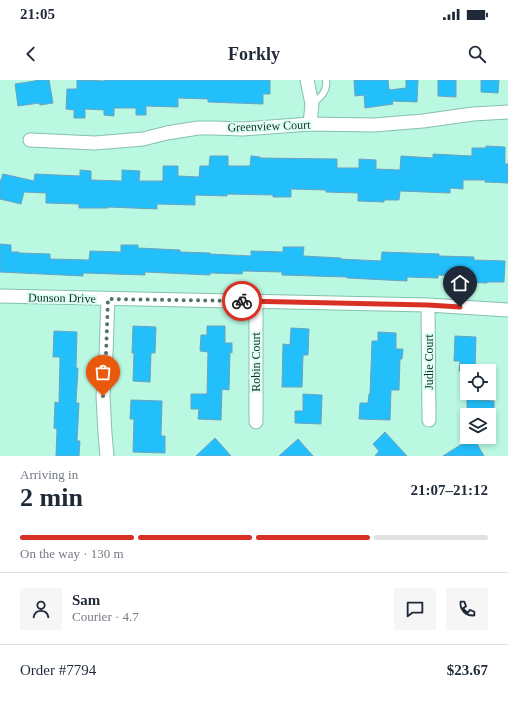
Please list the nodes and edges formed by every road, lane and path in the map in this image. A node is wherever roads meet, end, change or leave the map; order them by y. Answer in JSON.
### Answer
{"nodes":[{"id":1,"x":307,"y":80,"type":"edge"},
{"id":2,"x":326,"y":80,"type":"edge"},
{"id":3,"x":312,"y":104,"type":"junction"},
{"id":4,"x":508,"y":112,"type":"edge"},
{"id":5,"x":310,"y":124,"type":"junction"},
{"id":6,"x":30,"y":140,"type":"dead end"},
{"id":7,"x":0,"y":296,"type":"edge"},
{"id":8,"x":108,"y":299,"type":"junction"},
{"id":9,"x":256,"y":301,"type":"junction"},
{"id":10,"x":428,"y":305,"type":"junction"},
{"id":11,"x":508,"y":310,"type":"edge"},
{"id":12,"x":429,"y":420,"type":"dead end"},
{"id":13,"x":256,"y":422,"type":"dead end"},
{"id":14,"x":107,"y":456,"type":"edge"}],
"edges":[{"from":1,"to":3,"type":"street"},
{"from":2,"to":3,"type":"lane"},
{"from":3,"to":5,"type":"street"},
{"from":4,"to":5,"type":"street","name":"Greenview Court"},
{"from":5,"to":6,"type":"street","name":"Greenview Court"},
{"from":7,"to":8,"type":"street","name":"Dunson Drive"},
{"from":8,"to":9,"type":"street","name":"Dunson Drive"},
{"from":8,"to":14,"type":"street"},
{"from":9,"to":10,"type":"street","name":"Dunson Drive"},
{"from":9,"to":13,"type":"street","name":"Robin Court"},
{"from":10,"to":11,"type":"street","name":"Dunson Drive"},
{"from":10,"to":12,"type":"street","name":"Judie Court"}]}
